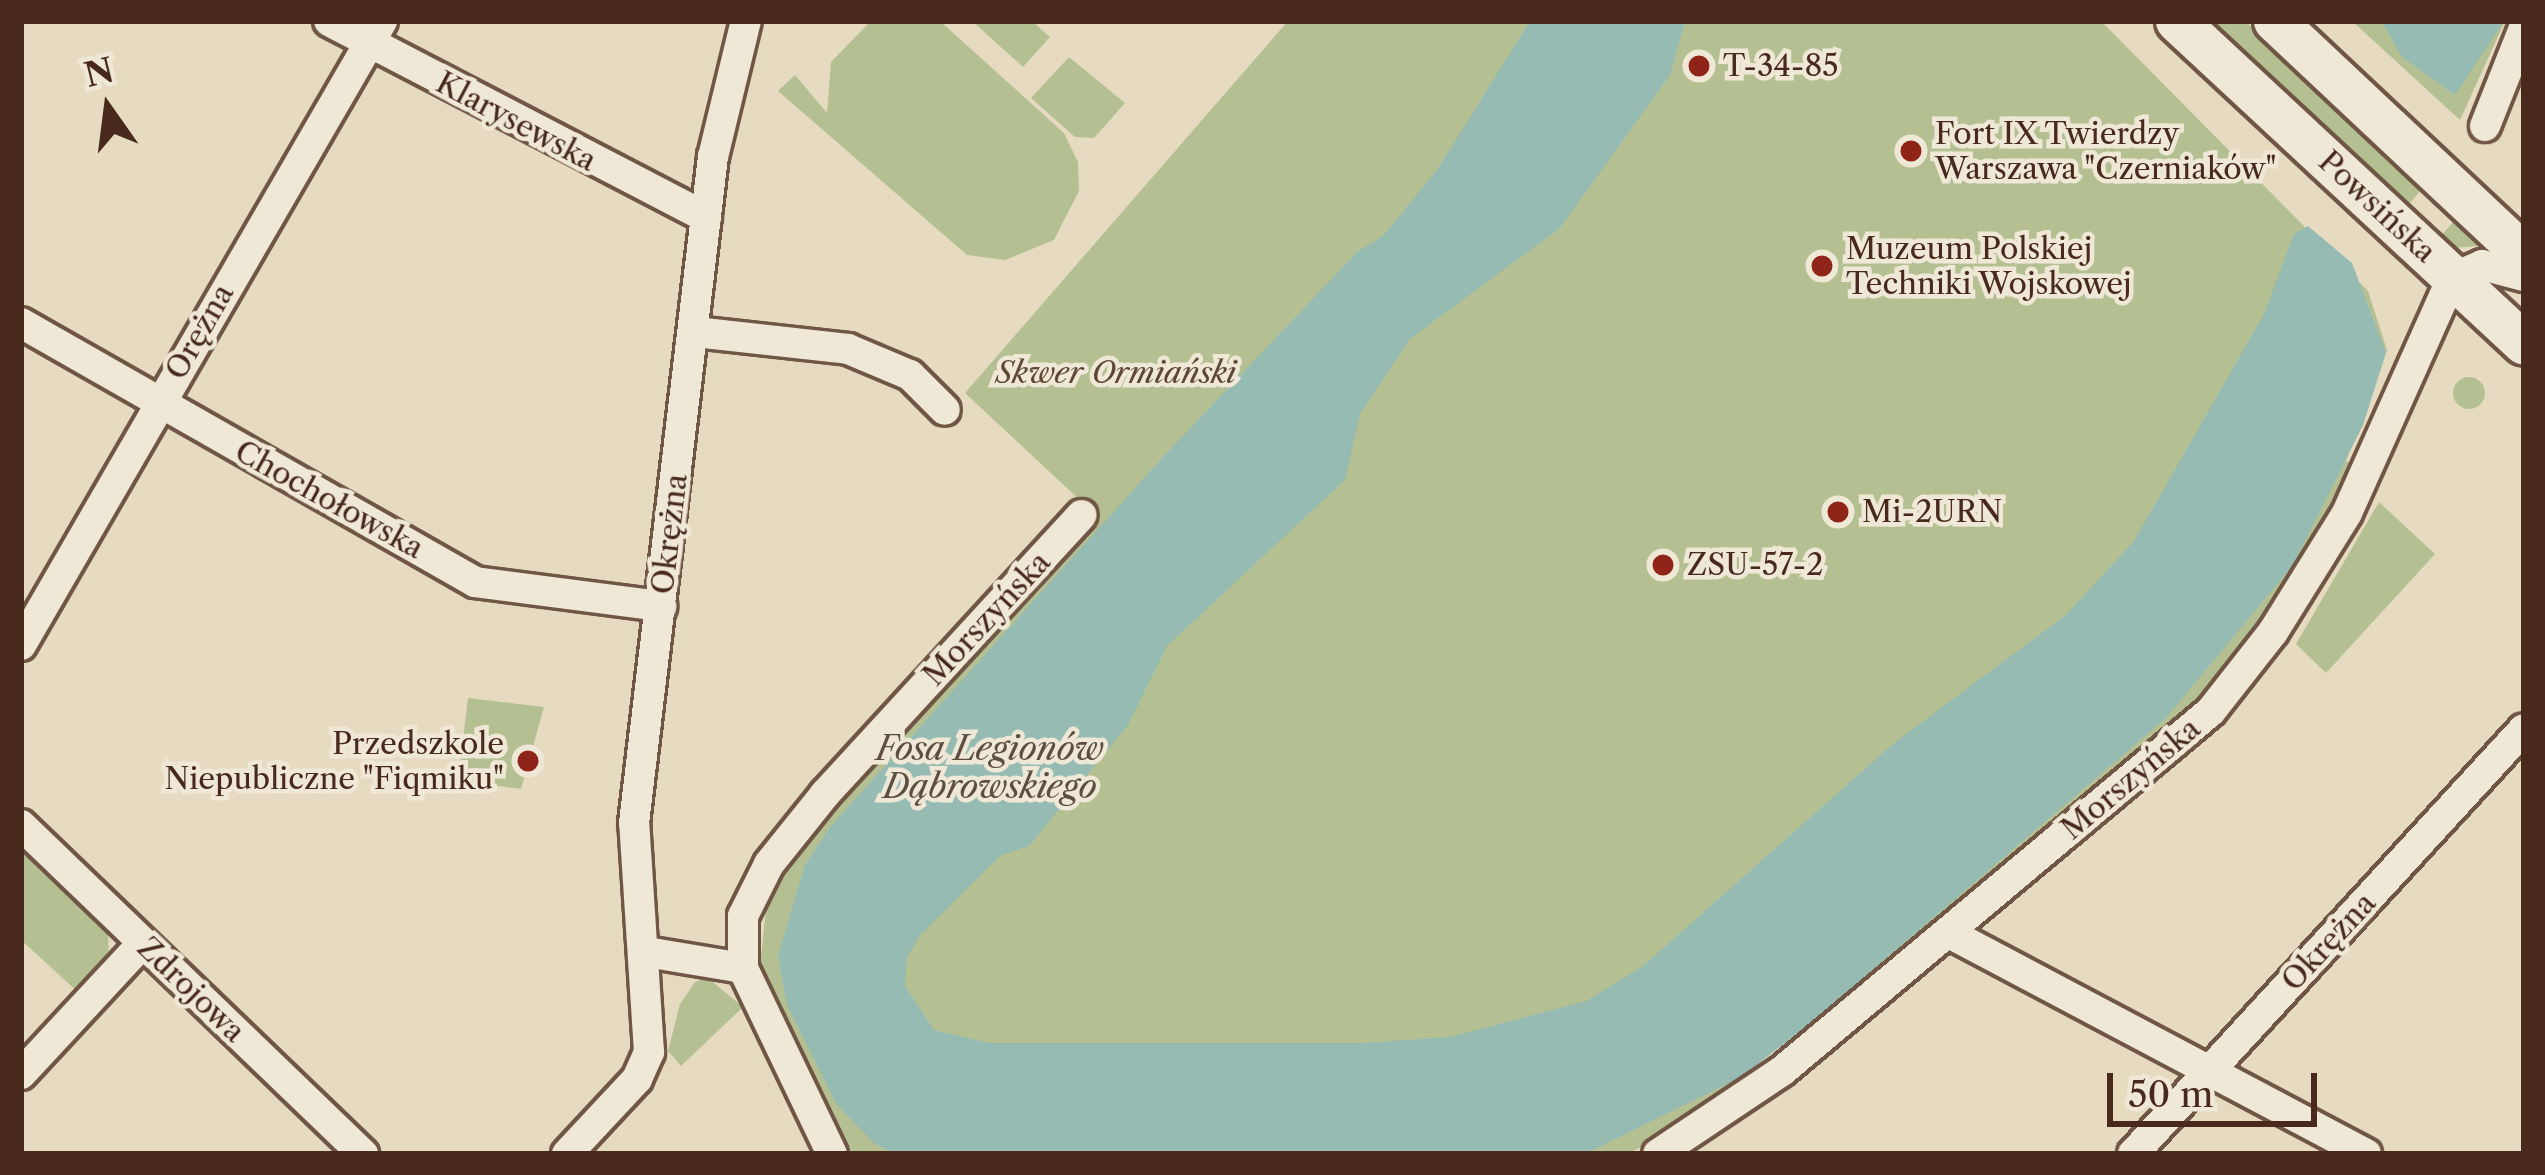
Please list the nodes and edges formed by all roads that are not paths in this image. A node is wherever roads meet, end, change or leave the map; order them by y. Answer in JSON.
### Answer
{"nodes":[{"id":1,"x":328,"y":21,"type":"edge"},
{"id":2,"x":746,"y":21,"type":"edge"},
{"id":3,"x":2176,"y":21,"type":"edge"},
{"id":4,"x":2275,"y":21,"type":"edge"},
{"id":5,"x":2524,"y":28,"type":"edge"},
{"id":6,"x":376,"y":32,"type":"edge"},
{"id":7,"x":2485,"y":126,"type":"dead end"},
{"id":8,"x":706,"y":218,"type":"junction"},
{"id":9,"x":2524,"y":254,"type":"edge"},
{"id":10,"x":2524,"y":276,"type":"edge"},
{"id":11,"x":2452,"y":278,"type":"junction"},
{"id":12,"x":21,"y":323,"type":"edge"},
{"id":13,"x":695,"y":332,"type":"junction"},
{"id":14,"x":2524,"y":344,"type":"edge"},
{"id":15,"x":158,"y":404,"type":"junction"},
{"id":16,"x":945,"y":410,"type":"dead end"},
{"id":17,"x":1082,"y":514,"type":"dead end"},
{"id":18,"x":661,"y":606,"type":"junction"},
{"id":19,"x":21,"y":645,"type":"edge"},
{"id":20,"x":2524,"y":729,"type":"edge"},
{"id":21,"x":21,"y":825,"type":"edge"},
{"id":22,"x":1949,"y":933,"type":"junction"},
{"id":23,"x":142,"y":944,"type":"junction"},
{"id":24,"x":646,"y":952,"type":"junction"},
{"id":25,"x":743,"y":968,"type":"junction"},
{"id":26,"x":21,"y":1074,"type":"edge"},
{"id":27,"x":2215,"y":1074,"type":"junction"},
{"id":28,"x":363,"y":1154,"type":"edge"},
{"id":29,"x":567,"y":1154,"type":"edge"},
{"id":30,"x":832,"y":1154,"type":"edge"},
{"id":31,"x":1658,"y":1154,"type":"edge"},
{"id":32,"x":2133,"y":1154,"type":"edge"},
{"id":33,"x":2366,"y":1154,"type":"edge"}],
"edges":[{"from":1,"to":6,"type":"street","name":"Klarysewska"},
{"from":2,"to":8,"type":"street","name":"Okrężna"},
{"from":3,"to":11,"type":"main road","name":"Powsińska"},
{"from":4,"to":9,"type":"main road"},
{"from":5,"to":7,"type":"street"},
{"from":6,"to":8,"type":"street","name":"Klarysewska"},
{"from":6,"to":15,"type":"street","name":"Orężna"},
{"from":8,"to":13,"type":"street","name":"Okrężna"},
{"from":10,"to":11,"type":"street"},
{"from":11,"to":14,"type":"main road","name":"Powsińska"},
{"from":11,"to":22,"type":"street","name":"Morszyńska"},
{"from":12,"to":15,"type":"street","name":"Chochołowska"},
{"from":13,"to":16,"type":"street"},
{"from":13,"to":18,"type":"street","name":"Okrężna"},
{"from":15,"to":18,"type":"street","name":"Chochołowska"},
{"from":15,"to":19,"type":"street","name":"Orężna"},
{"from":17,"to":25,"type":"street","name":"Morszyńska"},
{"from":18,"to":24,"type":"street","name":"Okrężna"},
{"from":20,"to":27,"type":"street","name":"Okrężna"},
{"from":21,"to":23,"type":"street","name":"Zdrojowa"},
{"from":22,"to":27,"type":"street"},
{"from":22,"to":31,"type":"street","name":"Morszyńska"},
{"from":23,"to":26,"type":"street"},
{"from":23,"to":28,"type":"street","name":"Zdrojowa"},
{"from":24,"to":25,"type":"street"},
{"from":24,"to":29,"type":"street","name":"Okrężna"},
{"from":25,"to":30,"type":"street","name":"Morszyńska"},
{"from":27,"to":32,"type":"street","name":"Okrężna"},
{"from":27,"to":33,"type":"street"}]}
